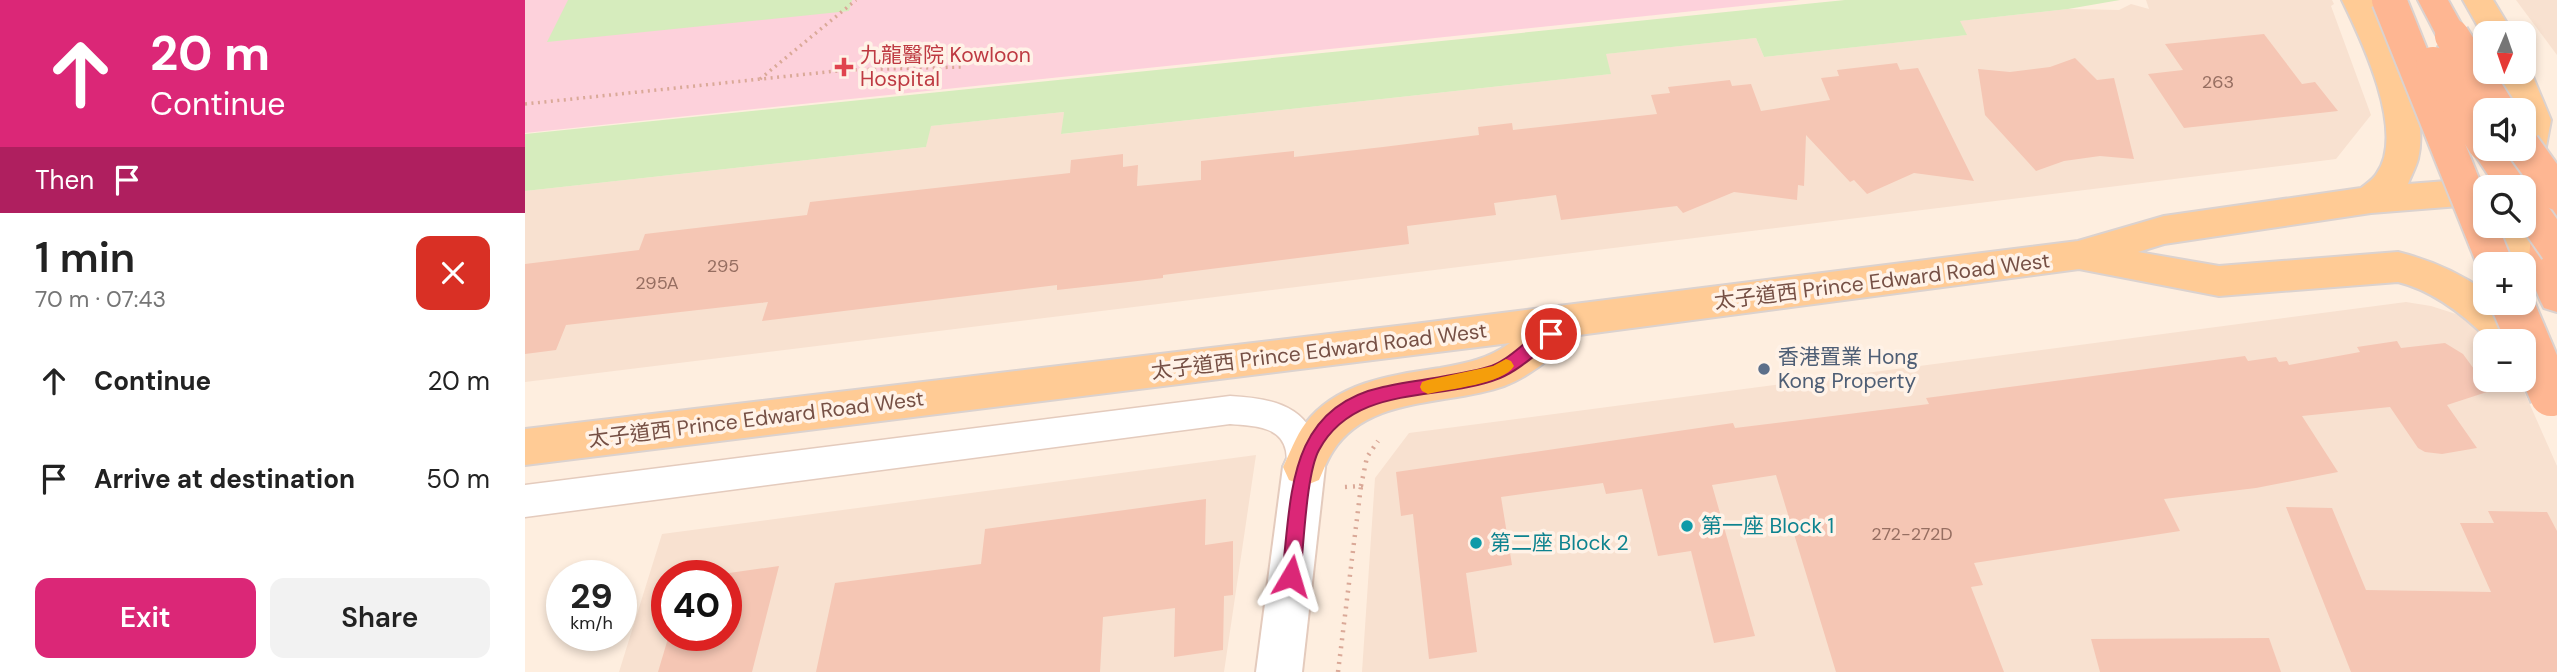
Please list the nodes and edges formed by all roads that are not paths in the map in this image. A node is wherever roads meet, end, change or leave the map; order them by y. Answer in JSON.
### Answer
{"nodes":[{"id":1,"x":2357,"y":0,"type":"edge"},
{"id":2,"x":2389,"y":0,"type":"edge"},
{"id":3,"x":2396,"y":0,"type":"edge"},
{"id":4,"x":2433,"y":0,"type":"edge"},
{"id":5,"x":2478,"y":0,"type":"edge"},
{"id":6,"x":2490,"y":21,"type":"edge"},
{"id":7,"x":2375,"y":35,"type":"junction"},
{"id":8,"x":2473,"y":66,"type":"edge"},
{"id":9,"x":2536,"y":75,"type":"edge"},
{"id":10,"x":2520,"y":84,"type":"edge"},
{"id":11,"x":2557,"y":94,"type":"edge"},
{"id":12,"x":2490,"y":98,"type":"edge"},
{"id":13,"x":2473,"y":126,"type":"edge"},
{"id":14,"x":2534,"y":161,"type":"edge"},
{"id":15,"x":2524,"y":175,"type":"edge"},
{"id":16,"x":2557,"y":186,"type":"edge"},
{"id":17,"x":2536,"y":187,"type":"edge"},
{"id":18,"x":2473,"y":192,"type":"edge"},
{"id":19,"x":2557,"y":193,"type":"edge"},
{"id":20,"x":2371,"y":200,"type":"junction"},
{"id":21,"x":2557,"y":217,"type":"edge"},
{"id":22,"x":2524,"y":238,"type":"edge"},
{"id":23,"x":2534,"y":238,"type":"edge"},
{"id":24,"x":2490,"y":252,"type":"edge"},
{"id":25,"x":2078,"y":256,"type":"junction"},
{"id":26,"x":2543,"y":269,"type":"edge"},
{"id":27,"x":2517,"y":315,"type":"edge"},
{"id":28,"x":2526,"y":315,"type":"edge"},
{"id":29,"x":1569,"y":321,"type":"junction"},
{"id":30,"x":2500,"y":329,"type":"edge"},
{"id":31,"x":2536,"y":369,"type":"edge"},
{"id":32,"x":2557,"y":389,"type":"edge"},
{"id":33,"x":2557,"y":396,"type":"edge"},
{"id":34,"x":2557,"y":407,"type":"edge"},
{"id":35,"x":525,"y":447,"type":"edge"},
{"id":36,"x":1303,"y":478,"type":"junction"},
{"id":37,"x":525,"y":501,"type":"edge"},
{"id":38,"x":1279,"y":672,"type":"edge"}],
"edges":[{"from":1,"to":7,"type":"main road"},
{"from":2,"to":24,"type":"highway","bridge":true},
{"from":3,"to":13,"type":"highway","bridge":true},
{"from":4,"to":12,"type":"highway","bridge":true},
{"from":5,"to":6,"type":"main road"},
{"from":7,"to":8,"type":"main road"},
{"from":7,"to":20,"type":"main road"},
{"from":9,"to":11,"type":"main road"},
{"from":10,"to":15,"type":"main road"},
{"from":14,"to":19,"type":"highway","bridge":true},
{"from":16,"to":17,"type":"main road"},
{"from":18,"to":20,"type":"main road","name":"太子道西 Prince Edward Road West"},
{"from":20,"to":25,"type":"main road","name":"太子道西 Prince Edward Road West"},
{"from":21,"to":26,"type":"highway"},
{"from":22,"to":26,"type":"main road"},
{"from":23,"to":26,"type":"highway","bridge":true},
{"from":25,"to":29,"type":"main road","name":"太子道西 Prince Edward Road West"},
{"from":25,"to":30,"type":"main road"},
{"from":27,"to":34,"type":"highway","bridge":true},
{"from":28,"to":32,"type":"main road"},
{"from":29,"to":35,"type":"main road","name":"太子道西 Prince Edward Road West"},
{"from":29,"to":36,"type":"main road"},
{"from":31,"to":33,"type":"main road"},
{"from":36,"to":37,"type":"street"},
{"from":36,"to":38,"type":"street"}]}
